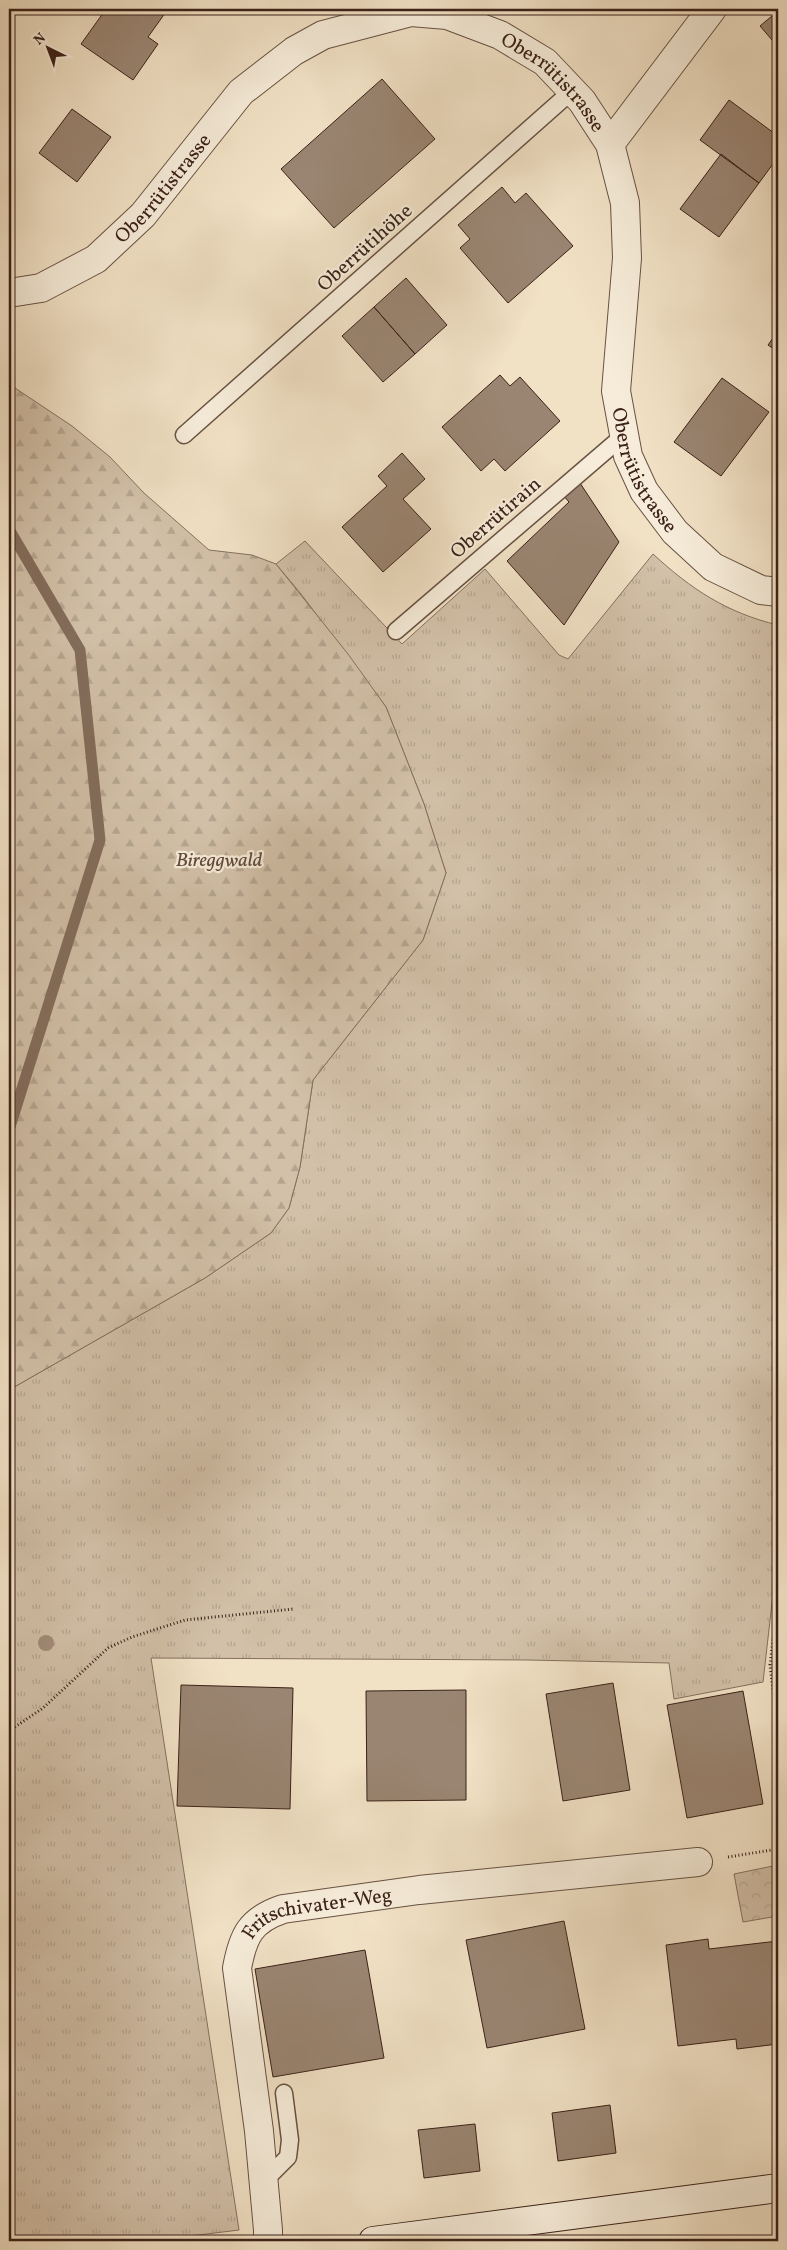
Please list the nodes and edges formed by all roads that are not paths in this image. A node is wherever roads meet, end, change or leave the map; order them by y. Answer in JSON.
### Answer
{"nodes":[{"id":1,"x":712,"y":9,"type":"edge"},
{"id":2,"x":410,"y":10,"type":"edge"},
{"id":3,"x":573,"y":90,"type":"junction"},
{"id":4,"x":610,"y":144,"type":"junction"},
{"id":5,"x":9,"y":293,"type":"edge"},
{"id":6,"x":184,"y":435,"type":"dead end"},
{"id":7,"x":623,"y":436,"type":"junction"},
{"id":8,"x":778,"y":592,"type":"edge"},
{"id":9,"x":396,"y":632,"type":"dead end"},
{"id":10,"x":698,"y":1862,"type":"road end"},
{"id":11,"x":284,"y":2093,"type":"dead end"},
{"id":12,"x":264,"y":2180,"type":"junction"},
{"id":13,"x":778,"y":2188,"type":"edge"},
{"id":14,"x":268,"y":2241,"type":"edge"},
{"id":15,"x":373,"y":2241,"type":"edge"}],
"edges":[{"from":1,"to":4,"type":"street"},
{"from":2,"to":3,"type":"street","name":"Oberrütistrasse"},
{"from":2,"to":5,"type":"street","name":"Oberrütistrasse"},
{"from":3,"to":4,"type":"street","name":"Oberrütistrasse"},
{"from":3,"to":6,"type":"lane","name":"Oberrütihöhe"},
{"from":4,"to":7,"type":"street","name":"Oberrütistrasse"},
{"from":7,"to":8,"type":"street","name":"Oberrütistrasse"},
{"from":7,"to":9,"type":"lane","name":"Oberrütirain"},
{"from":10,"to":12,"type":"street","name":"Fritschivater-Weg"},
{"from":11,"to":12,"type":"lane"},
{"from":12,"to":14,"type":"street","name":"Fritschivater-Weg"},
{"from":13,"to":15,"type":"street"}]}
